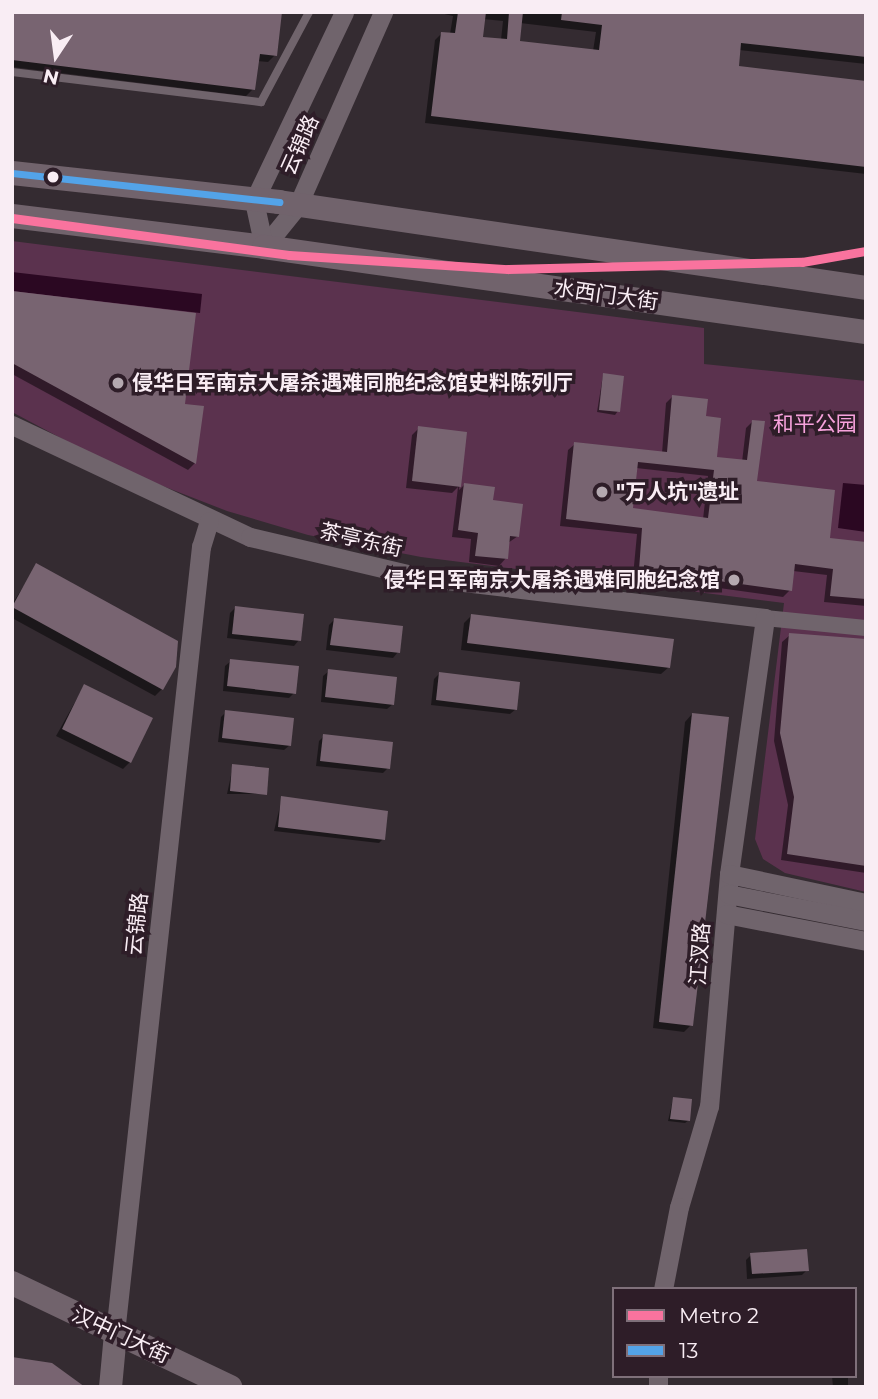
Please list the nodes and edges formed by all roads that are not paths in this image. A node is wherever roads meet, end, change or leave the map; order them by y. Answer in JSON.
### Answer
{"nodes":[{"id":1,"x":309,"y":12,"type":"edge"},
{"id":2,"x":344,"y":12,"type":"edge"},
{"id":3,"x":383,"y":12,"type":"edge"},
{"id":4,"x":12,"y":72,"type":"edge"},
{"id":5,"x":12,"y":173,"type":"edge"},
{"id":6,"x":254,"y":201,"type":"junction"},
{"id":7,"x":298,"y":205,"type":"junction"},
{"id":8,"x":12,"y":216,"type":"edge"},
{"id":9,"x":264,"y":247,"type":"junction"},
{"id":10,"x":866,"y":288,"type":"edge"},
{"id":11,"x":866,"y":332,"type":"edge"},
{"id":12,"x":12,"y":425,"type":"edge"},
{"id":13,"x":209,"y":521,"type":"junction"},
{"id":14,"x":765,"y":618,"type":"junction"},
{"id":15,"x":866,"y":628,"type":"edge"},
{"id":16,"x":728,"y":894,"type":"junction"},
{"id":17,"x":866,"y":904,"type":"edge"},
{"id":18,"x":866,"y":921,"type":"edge"},
{"id":19,"x":866,"y":941,"type":"edge"},
{"id":20,"x":12,"y":1283,"type":"edge"},
{"id":21,"x":663,"y":1287,"type":"edge"},
{"id":22,"x":114,"y":1333,"type":"junction"},
{"id":23,"x":110,"y":1387,"type":"edge"},
{"id":24,"x":230,"y":1387,"type":"edge"}],
"edges":[{"from":1,"to":4,"type":"lane"},
{"from":2,"to":6,"type":"street","name":"云锦路"},
{"from":3,"to":7,"type":"street","name":"云锦路"},
{"from":5,"to":6,"type":"main road","name":"水西门大街"},
{"from":6,"to":7,"type":"main road","name":"水西门大街"},
{"from":6,"to":9,"type":"street"},
{"from":7,"to":9,"type":"street","name":"云锦路"},
{"from":7,"to":10,"type":"main road","name":"水西门大街"},
{"from":8,"to":9,"type":"main road","name":"水西门大街"},
{"from":9,"to":11,"type":"main road","name":"水西门大街"},
{"from":12,"to":13,"type":"street","name":"茶亭东街"},
{"from":13,"to":14,"type":"street","name":"茶亭东街"},
{"from":13,"to":22,"type":"street","name":"云锦路"},
{"from":14,"to":15,"type":"street"},
{"from":14,"to":16,"type":"street","name":"江汊路"},
{"from":16,"to":17,"type":"street"},
{"from":16,"to":18,"type":"street"},
{"from":16,"to":19,"type":"street"},
{"from":16,"to":21,"type":"street","name":"江汊路"},
{"from":20,"to":22,"type":"main road","name":"汉中门大街"},
{"from":22,"to":23,"type":"main road"},
{"from":22,"to":24,"type":"main road","name":"汉中门大街"}]}
